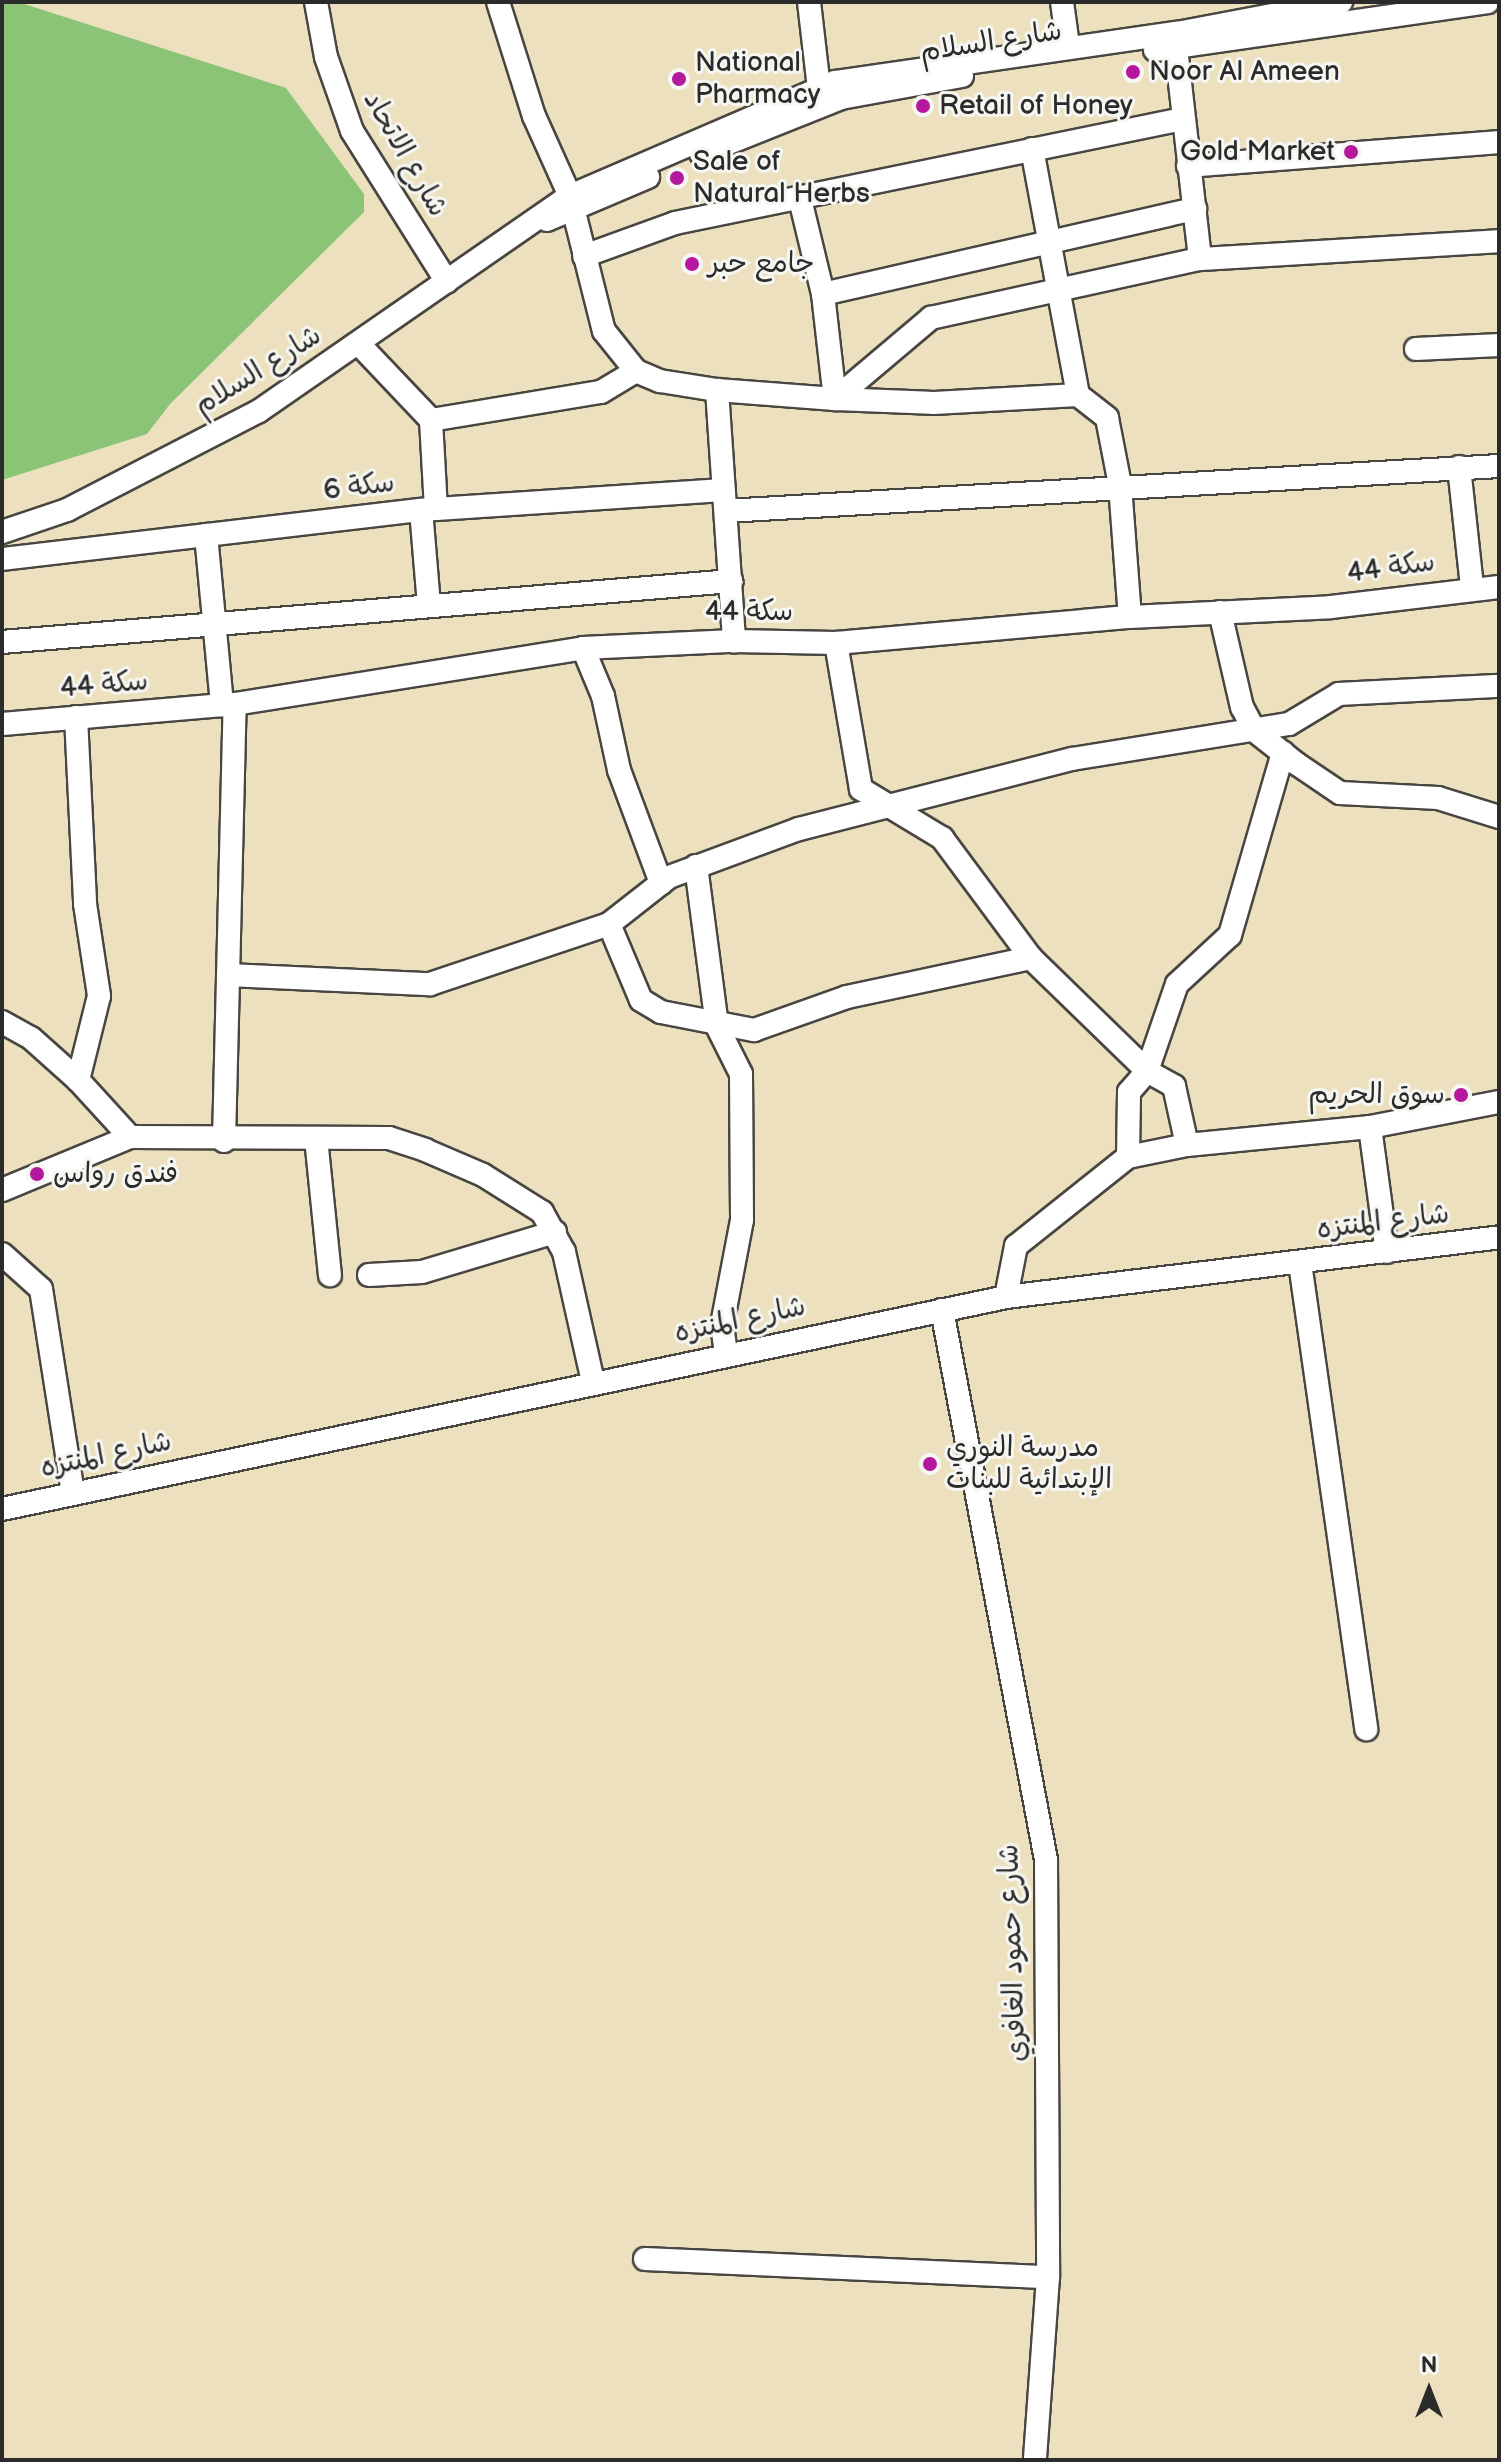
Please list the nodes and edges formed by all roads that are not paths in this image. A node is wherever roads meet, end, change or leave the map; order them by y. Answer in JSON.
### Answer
{"nodes":[{"id":1,"x":316,"y":2,"type":"edge"},
{"id":2,"x":498,"y":2,"type":"edge"},
{"id":3,"x":809,"y":2,"type":"edge"},
{"id":4,"x":1062,"y":2,"type":"edge"},
{"id":5,"x":1341,"y":2,"type":"edge"},
{"id":6,"x":1488,"y":2,"type":"edge"},
{"id":7,"x":1068,"y":46,"type":"junction"},
{"id":8,"x":1176,"y":48,"type":"junction"},
{"id":9,"x":819,"y":88,"type":"junction"},
{"id":10,"x":1183,"y":119,"type":"junction"},
{"id":11,"x":1499,"y":142,"type":"edge"},
{"id":12,"x":1032,"y":149,"type":"junction"},
{"id":13,"x":1188,"y":166,"type":"junction"},
{"id":14,"x":800,"y":199,"type":"junction"},
{"id":15,"x":572,"y":204,"type":"junction"},
{"id":16,"x":1195,"y":209,"type":"junction"},
{"id":17,"x":1499,"y":241,"type":"edge"},
{"id":18,"x":1050,"y":243,"type":"junction"},
{"id":19,"x":584,"y":256,"type":"junction"},
{"id":20,"x":1200,"y":259,"type":"junction"},
{"id":21,"x":447,"y":282,"type":"junction"},
{"id":22,"x":1059,"y":290,"type":"junction"},
{"id":23,"x":823,"y":294,"type":"junction"},
{"id":24,"x":358,"y":343,"type":"junction"},
{"id":25,"x":1499,"y":345,"type":"edge"},
{"id":26,"x":1416,"y":349,"type":"dead end"},
{"id":27,"x":636,"y":371,"type":"junction"},
{"id":28,"x":717,"y":390,"type":"junction"},
{"id":29,"x":1078,"y":395,"type":"junction"},
{"id":30,"x":835,"y":399,"type":"junction"},
{"id":31,"x":431,"y":420,"type":"junction"},
{"id":32,"x":1499,"y":466,"type":"edge"},
{"id":33,"x":1459,"y":467,"type":"junction"},
{"id":34,"x":1120,"y":485,"type":"junction"},
{"id":35,"x":724,"y":501,"type":"junction"},
{"id":36,"x":429,"y":510,"type":"junction"},
{"id":37,"x":2,"y":532,"type":"edge"},
{"id":38,"x":206,"y":535,"type":"junction"},
{"id":39,"x":2,"y":559,"type":"edge"},
{"id":40,"x":731,"y":581,"type":"junction"},
{"id":41,"x":1472,"y":587,"type":"junction"},
{"id":42,"x":1499,"y":587,"type":"edge"},
{"id":43,"x":429,"y":606,"type":"junction"},
{"id":44,"x":1220,"y":612,"type":"junction"},
{"id":45,"x":1130,"y":617,"type":"junction"},
{"id":46,"x":214,"y":624,"type":"junction"},
{"id":47,"x":734,"y":641,"type":"junction"},
{"id":48,"x":2,"y":642,"type":"edge"},
{"id":49,"x":836,"y":643,"type":"junction"},
{"id":50,"x":583,"y":648,"type":"junction"},
{"id":51,"x":1499,"y":686,"type":"edge"},
{"id":52,"x":228,"y":705,"type":"junction"},
{"id":53,"x":76,"y":717,"type":"junction"},
{"id":54,"x":2,"y":724,"type":"edge"},
{"id":55,"x":1255,"y":731,"type":"junction"},
{"id":56,"x":1283,"y":753,"type":"junction"},
{"id":57,"x":887,"y":808,"type":"junction"},
{"id":58,"x":1499,"y":817,"type":"edge"},
{"id":59,"x":696,"y":866,"type":"junction"},
{"id":60,"x":661,"y":883,"type":"junction"},
{"id":61,"x":609,"y":924,"type":"junction"},
{"id":62,"x":1031,"y":958,"type":"junction"},
{"id":63,"x":228,"y":975,"type":"junction"},
{"id":64,"x":2,"y":1022,"type":"edge"},
{"id":65,"x":717,"y":1026,"type":"junction"},
{"id":66,"x":1147,"y":1071,"type":"junction"},
{"id":67,"x":78,"y":1080,"type":"junction"},
{"id":68,"x":1499,"y":1102,"type":"edge"},
{"id":69,"x":1370,"y":1127,"type":"junction"},
{"id":70,"x":130,"y":1137,"type":"junction"},
{"id":71,"x":316,"y":1138,"type":"junction"},
{"id":72,"x":224,"y":1141,"type":"junction"},
{"id":73,"x":1187,"y":1145,"type":"junction"},
{"id":74,"x":1128,"y":1157,"type":"junction"},
{"id":75,"x":2,"y":1190,"type":"edge"},
{"id":76,"x":555,"y":1232,"type":"junction"},
{"id":77,"x":1499,"y":1237,"type":"edge"},
{"id":78,"x":1387,"y":1252,"type":"junction"},
{"id":79,"x":2,"y":1254,"type":"edge"},
{"id":80,"x":1300,"y":1263,"type":"junction"},
{"id":81,"x":330,"y":1275,"type":"dead end"},
{"id":82,"x":369,"y":1275,"type":"dead end"},
{"id":83,"x":1006,"y":1297,"type":"junction"},
{"id":84,"x":942,"y":1310,"type":"junction"},
{"id":85,"x":726,"y":1353,"type":"junction"},
{"id":86,"x":593,"y":1382,"type":"junction"},
{"id":87,"x":73,"y":1493,"type":"junction"},
{"id":88,"x":2,"y":1509,"type":"edge"},
{"id":89,"x":1366,"y":1729,"type":"dead end"},
{"id":90,"x":645,"y":2259,"type":"dead end"},
{"id":91,"x":1048,"y":2277,"type":"junction"},
{"id":92,"x":1035,"y":2460,"type":"edge"}],
"edges":[{"from":1,"to":21,"type":"street","name":"شارع الاتحاد"},
{"from":2,"to":15,"type":"street"},
{"from":3,"to":9,"type":"street"},
{"from":4,"to":7,"type":"street"},
{"from":5,"to":7,"type":"street","name":"شارع السلام"},
{"from":6,"to":8,"type":"street","name":"شارع السلام"},
{"from":7,"to":9,"type":"street","name":"شارع السلام"},
{"from":8,"to":10,"type":"street"},
{"from":8,"to":15,"type":"street","name":"شارع السلام"},
{"from":9,"to":15,"type":"street","name":"شارع السلام"},
{"from":10,"to":12,"type":"street"},
{"from":10,"to":13,"type":"street"},
{"from":11,"to":13,"type":"street"},
{"from":12,"to":14,"type":"street"},
{"from":12,"to":18,"type":"street"},
{"from":13,"to":16,"type":"street"},
{"from":14,"to":19,"type":"street"},
{"from":14,"to":23,"type":"street"},
{"from":15,"to":19,"type":"street"},
{"from":15,"to":21,"type":"street","name":"شارع السلام"},
{"from":16,"to":18,"type":"street"},
{"from":16,"to":20,"type":"street"},
{"from":17,"to":20,"type":"street"},
{"from":18,"to":22,"type":"street"},
{"from":18,"to":23,"type":"street"},
{"from":19,"to":27,"type":"street"},
{"from":20,"to":22,"type":"street"},
{"from":21,"to":24,"type":"street","name":"شارع السلام"},
{"from":22,"to":29,"type":"street"},
{"from":22,"to":30,"type":"street"},
{"from":23,"to":30,"type":"street"},
{"from":24,"to":31,"type":"street"},
{"from":24,"to":37,"type":"street","name":"شارع السلام"},
{"from":25,"to":26,"type":"street"},
{"from":27,"to":28,"type":"street"},
{"from":27,"to":31,"type":"street"},
{"from":28,"to":30,"type":"street"},
{"from":28,"to":35,"type":"street"},
{"from":29,"to":30,"type":"street"},
{"from":29,"to":34,"type":"street"},
{"from":31,"to":36,"type":"street"},
{"from":32,"to":33,"type":"street","name":"سكة 6"},
{"from":33,"to":34,"type":"street","name":"سكة 6"},
{"from":33,"to":41,"type":"street"},
{"from":34,"to":35,"type":"street","name":"سكة 6"},
{"from":34,"to":45,"type":"street"},
{"from":35,"to":36,"type":"street","name":"سكة 6"},
{"from":35,"to":40,"type":"street"},
{"from":36,"to":38,"type":"street","name":"سكة 6"},
{"from":36,"to":43,"type":"street"},
{"from":38,"to":39,"type":"street","name":"سكة 6"},
{"from":38,"to":46,"type":"street"},
{"from":40,"to":43,"type":"street"},
{"from":40,"to":47,"type":"street"},
{"from":41,"to":42,"type":"street","name":"سكة 44"},
{"from":41,"to":44,"type":"street","name":"سكة 44"},
{"from":43,"to":46,"type":"street"},
{"from":44,"to":45,"type":"street","name":"سكة 44"},
{"from":44,"to":55,"type":"street"},
{"from":45,"to":49,"type":"street","name":"سكة 44"},
{"from":46,"to":48,"type":"street"},
{"from":46,"to":52,"type":"street"},
{"from":47,"to":49,"type":"street","name":"سكة 44"},
{"from":47,"to":50,"type":"street","name":"سكة 44"},
{"from":49,"to":57,"type":"street"},
{"from":50,"to":52,"type":"street","name":"سكة 44"},
{"from":50,"to":60,"type":"street"},
{"from":51,"to":55,"type":"street"},
{"from":52,"to":53,"type":"street","name":"سكة 44"},
{"from":52,"to":63,"type":"street"},
{"from":53,"to":54,"type":"street","name":"سكة 44"},
{"from":53,"to":67,"type":"street"},
{"from":55,"to":56,"type":"street"},
{"from":55,"to":57,"type":"street"},
{"from":56,"to":58,"type":"street"},
{"from":56,"to":66,"type":"street"},
{"from":57,"to":59,"type":"street"},
{"from":57,"to":62,"type":"street"},
{"from":59,"to":60,"type":"street"},
{"from":59,"to":65,"type":"street"},
{"from":60,"to":61,"type":"street"},
{"from":61,"to":63,"type":"street"},
{"from":61,"to":65,"type":"street"},
{"from":62,"to":65,"type":"street"},
{"from":62,"to":66,"type":"street"},
{"from":63,"to":72,"type":"street"},
{"from":64,"to":67,"type":"street"},
{"from":65,"to":85,"type":"street"},
{"from":66,"to":73,"type":"street"},
{"from":66,"to":74,"type":"street"},
{"from":67,"to":70,"type":"street"},
{"from":68,"to":69,"type":"street"},
{"from":69,"to":73,"type":"street"},
{"from":69,"to":78,"type":"street"},
{"from":70,"to":72,"type":"street"},
{"from":70,"to":75,"type":"street"},
{"from":71,"to":72,"type":"street"},
{"from":71,"to":76,"type":"street"},
{"from":71,"to":81,"type":"street"},
{"from":73,"to":74,"type":"street"},
{"from":74,"to":83,"type":"street"},
{"from":76,"to":82,"type":"street"},
{"from":76,"to":86,"type":"street"},
{"from":77,"to":78,"type":"street","name":"شارع المنتزه"},
{"from":78,"to":80,"type":"street","name":"شارع المنتزه"},
{"from":79,"to":87,"type":"street"},
{"from":80,"to":83,"type":"street","name":"شارع المنتزه"},
{"from":80,"to":89,"type":"street"},
{"from":83,"to":84,"type":"street","name":"شارع المنتزه"},
{"from":84,"to":85,"type":"street","name":"شارع المنتزه"},
{"from":84,"to":91,"type":"street","name":"شارع حمود الغافري"},
{"from":85,"to":86,"type":"street","name":"شارع المنتزه"},
{"from":86,"to":87,"type":"street","name":"شارع المنتزه"},
{"from":87,"to":88,"type":"street","name":"شارع المنتزه"},
{"from":90,"to":91,"type":"street"},
{"from":91,"to":92,"type":"street","name":"شارع حمود الغافري"}]}
